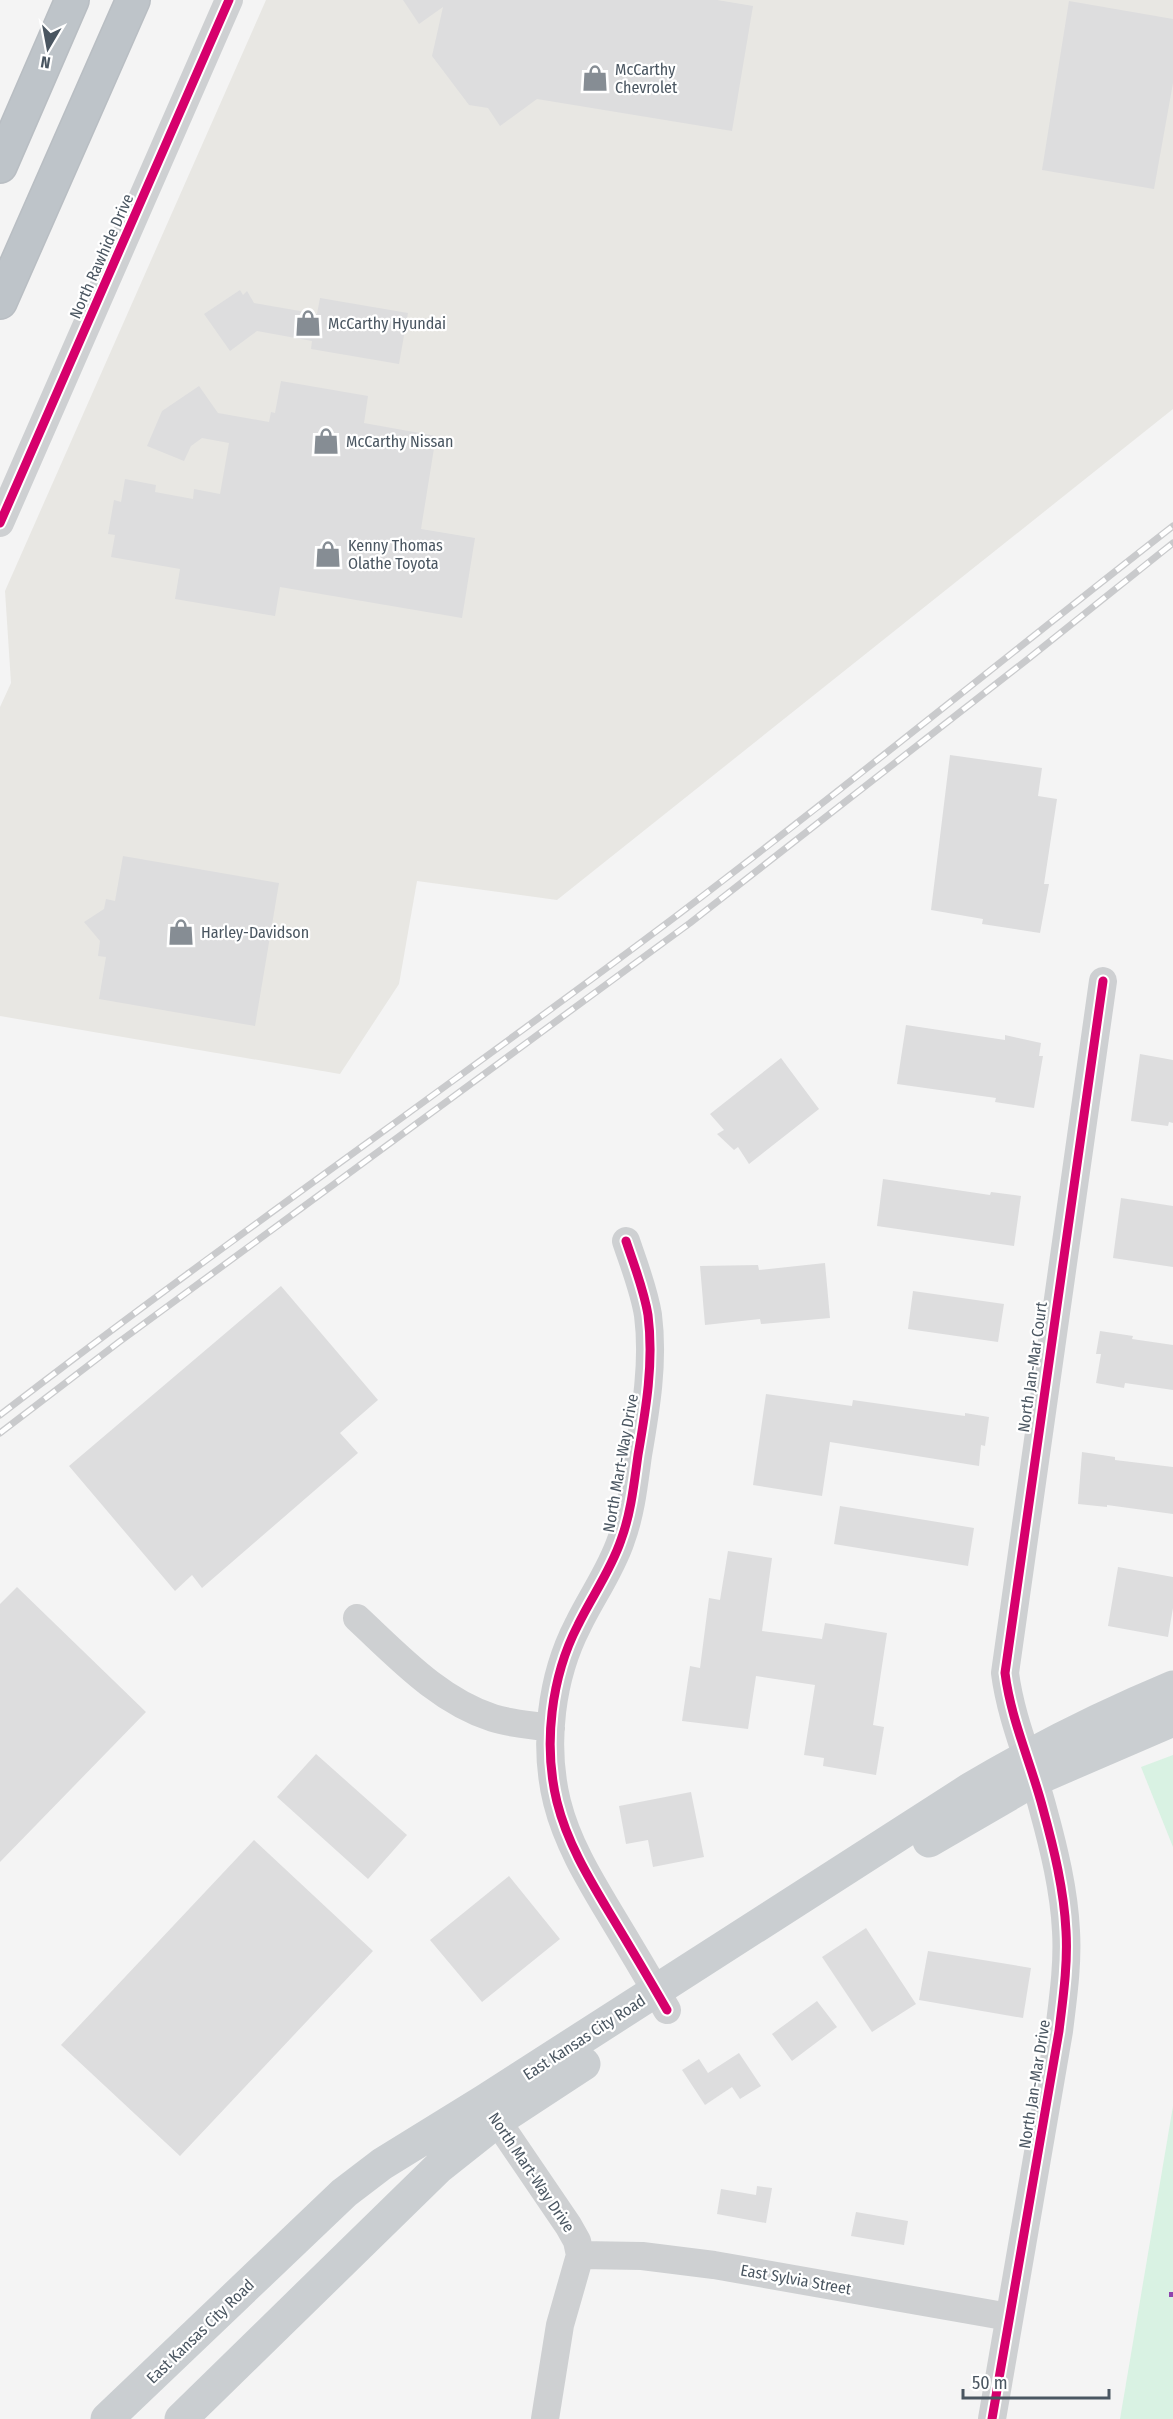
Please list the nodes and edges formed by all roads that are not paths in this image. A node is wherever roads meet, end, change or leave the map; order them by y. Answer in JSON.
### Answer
{"nodes":[{"id":1,"x":72,"y":0,"type":"edge"},
{"id":2,"x":133,"y":0,"type":"edge"},
{"id":3,"x":229,"y":0,"type":"edge"},
{"id":4,"x":0,"y":165,"type":"edge"},
{"id":5,"x":0,"y":302,"type":"edge"},
{"id":6,"x":0,"y":523,"type":"edge"},
{"id":7,"x":1103,"y":981,"type":"dead end"},
{"id":8,"x":626,"y":1241,"type":"dead end"},
{"id":9,"x":357,"y":1618,"type":"dead end"},
{"id":10,"x":1173,"y":1687,"type":"edge"},
{"id":11,"x":1173,"y":1720,"type":"edge"},
{"id":12,"x":551,"y":1728,"type":"junction"},
{"id":13,"x":1030,"y":1768,"type":"junction"},
{"id":14,"x":662,"y":2000,"type":"junction"},
{"id":15,"x":490,"y":2111,"type":"junction"},
{"id":16,"x":580,"y":2255,"type":"junction"},
{"id":17,"x":1009,"y":2318,"type":"junction"},
{"id":18,"x":108,"y":2419,"type":"edge"},
{"id":19,"x":181,"y":2419,"type":"edge"},
{"id":20,"x":545,"y":2419,"type":"edge"},
{"id":21,"x":992,"y":2419,"type":"edge"}],
"edges":[{"from":1,"to":4,"type":"highway"},
{"from":2,"to":5,"type":"highway"},
{"from":3,"to":6,"type":"street","name":"North Rawhide Drive"},
{"from":7,"to":13,"type":"street","name":"North Jan-Mar Court"},
{"from":8,"to":12,"type":"street","name":"North Mart-Way Drive"},
{"from":9,"to":12,"type":"street"},
{"from":10,"to":13,"type":"main road","name":"East Kansas City Road"},
{"from":11,"to":13,"type":"main road","name":"East Kansas City Road"},
{"from":12,"to":14,"type":"street","name":"North Mart-Way Drive"},
{"from":13,"to":14,"type":"main road","name":"East Kansas City Road"},
{"from":13,"to":17,"type":"street","name":"North Jan-Mar Drive"},
{"from":14,"to":15,"type":"main road","name":"East Kansas City Road"},
{"from":15,"to":16,"type":"street","name":"North Mart-Way Drive"},
{"from":15,"to":18,"type":"main road","name":"East Kansas City Road"},
{"from":15,"to":19,"type":"main road","name":"East Kansas City Road"},
{"from":16,"to":17,"type":"street","name":"East Sylvia Street"},
{"from":16,"to":20,"type":"street"},
{"from":17,"to":21,"type":"street","name":"North Jan-Mar Drive"}]}
